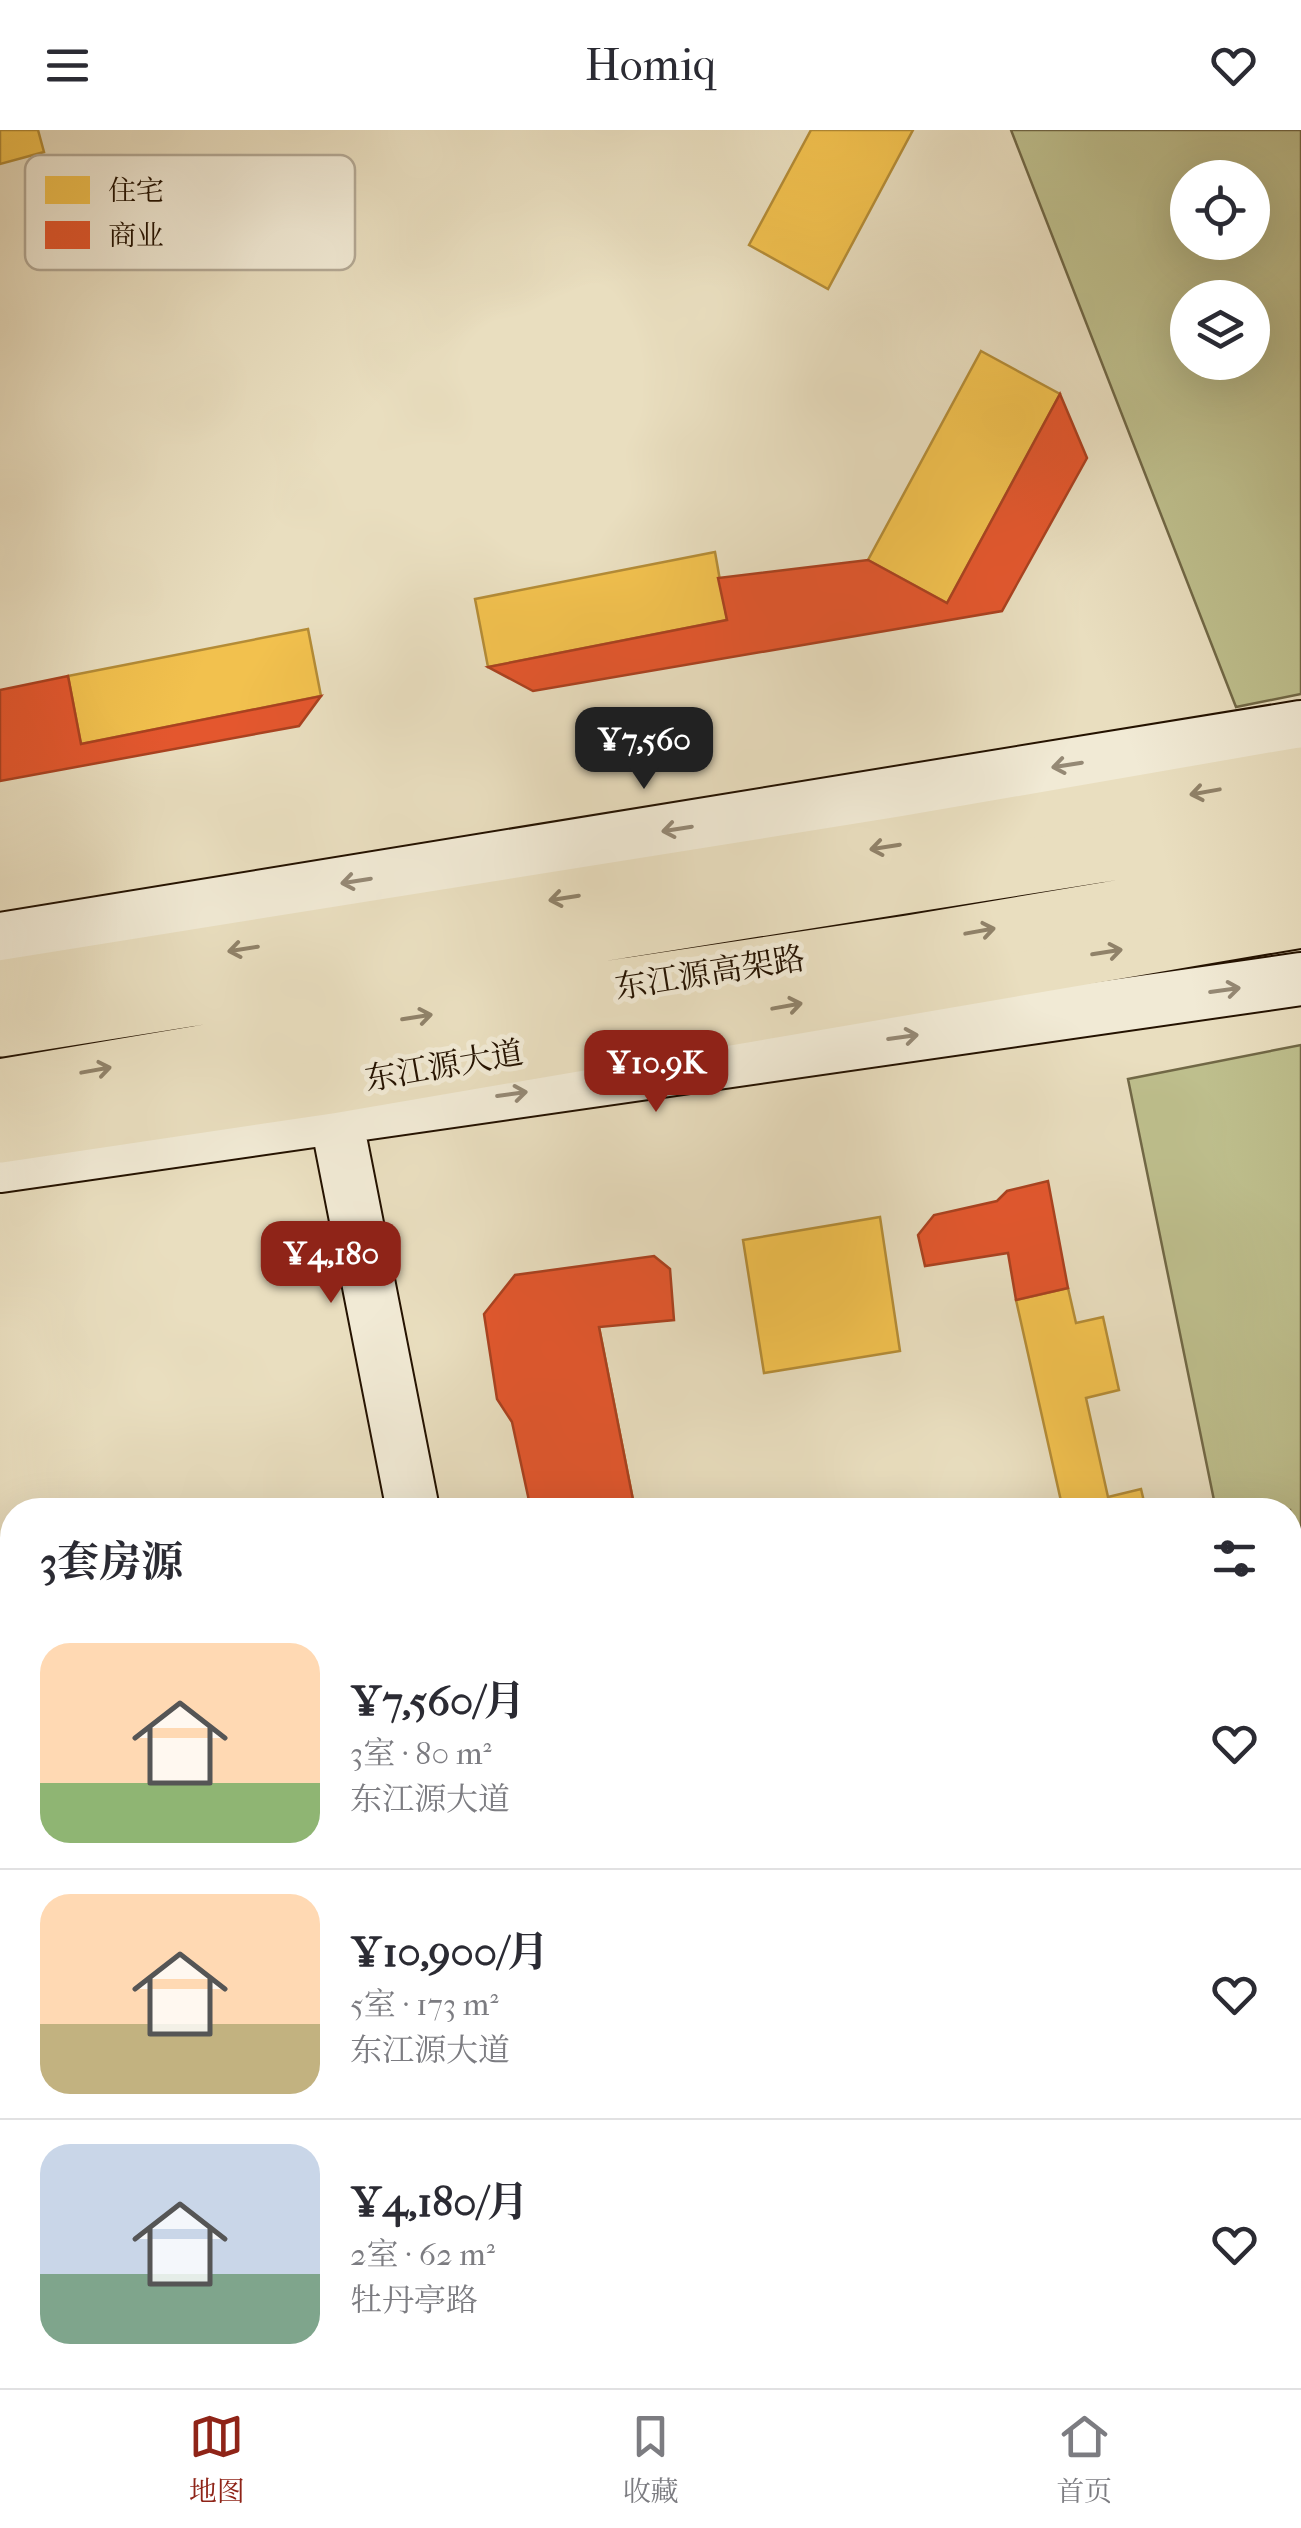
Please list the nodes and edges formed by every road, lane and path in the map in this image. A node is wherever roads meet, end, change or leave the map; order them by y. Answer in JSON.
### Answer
{"nodes":[{"id":1,"x":1301,"y":727,"type":"edge"},
{"id":2,"x":1301,"y":775,"type":"edge"},
{"id":3,"x":1301,"y":822,"type":"edge"},
{"id":4,"x":1301,"y":877,"type":"edge"},
{"id":5,"x":1301,"y":920,"type":"edge"},
{"id":6,"x":0,"y":940,"type":"edge"},
{"id":7,"x":1301,"y":980,"type":"edge"},
{"id":8,"x":0,"y":988,"type":"edge"},
{"id":9,"x":0,"y":1029,"type":"edge"},
{"id":10,"x":0,"y":1087,"type":"edge"},
{"id":11,"x":333,"y":1102,"type":"junction"},
{"id":12,"x":0,"y":1135,"type":"edge"},
{"id":13,"x":0,"y":1166,"type":"edge"},
{"id":14,"x":411,"y":1498,"type":"edge"}],
"edges":[{"from":1,"to":6,"type":"street","one_way":true},
{"from":2,"to":8,"type":"main road","one_way":true},
{"from":3,"to":9,"type":"main road","name":"东江源高架路"},
{"from":10,"to":4,"type":"main road","name":"东江源高架路","one_way":true},
{"from":11,"to":5,"type":"main road","name":"东江源大道","one_way":true},
{"from":11,"to":7,"type":"street","one_way":true},
{"from":11,"to":12,"type":"main road","name":"东江源大道"},
{"from":11,"to":13,"type":"street"},
{"from":11,"to":14,"type":"street"}]}
